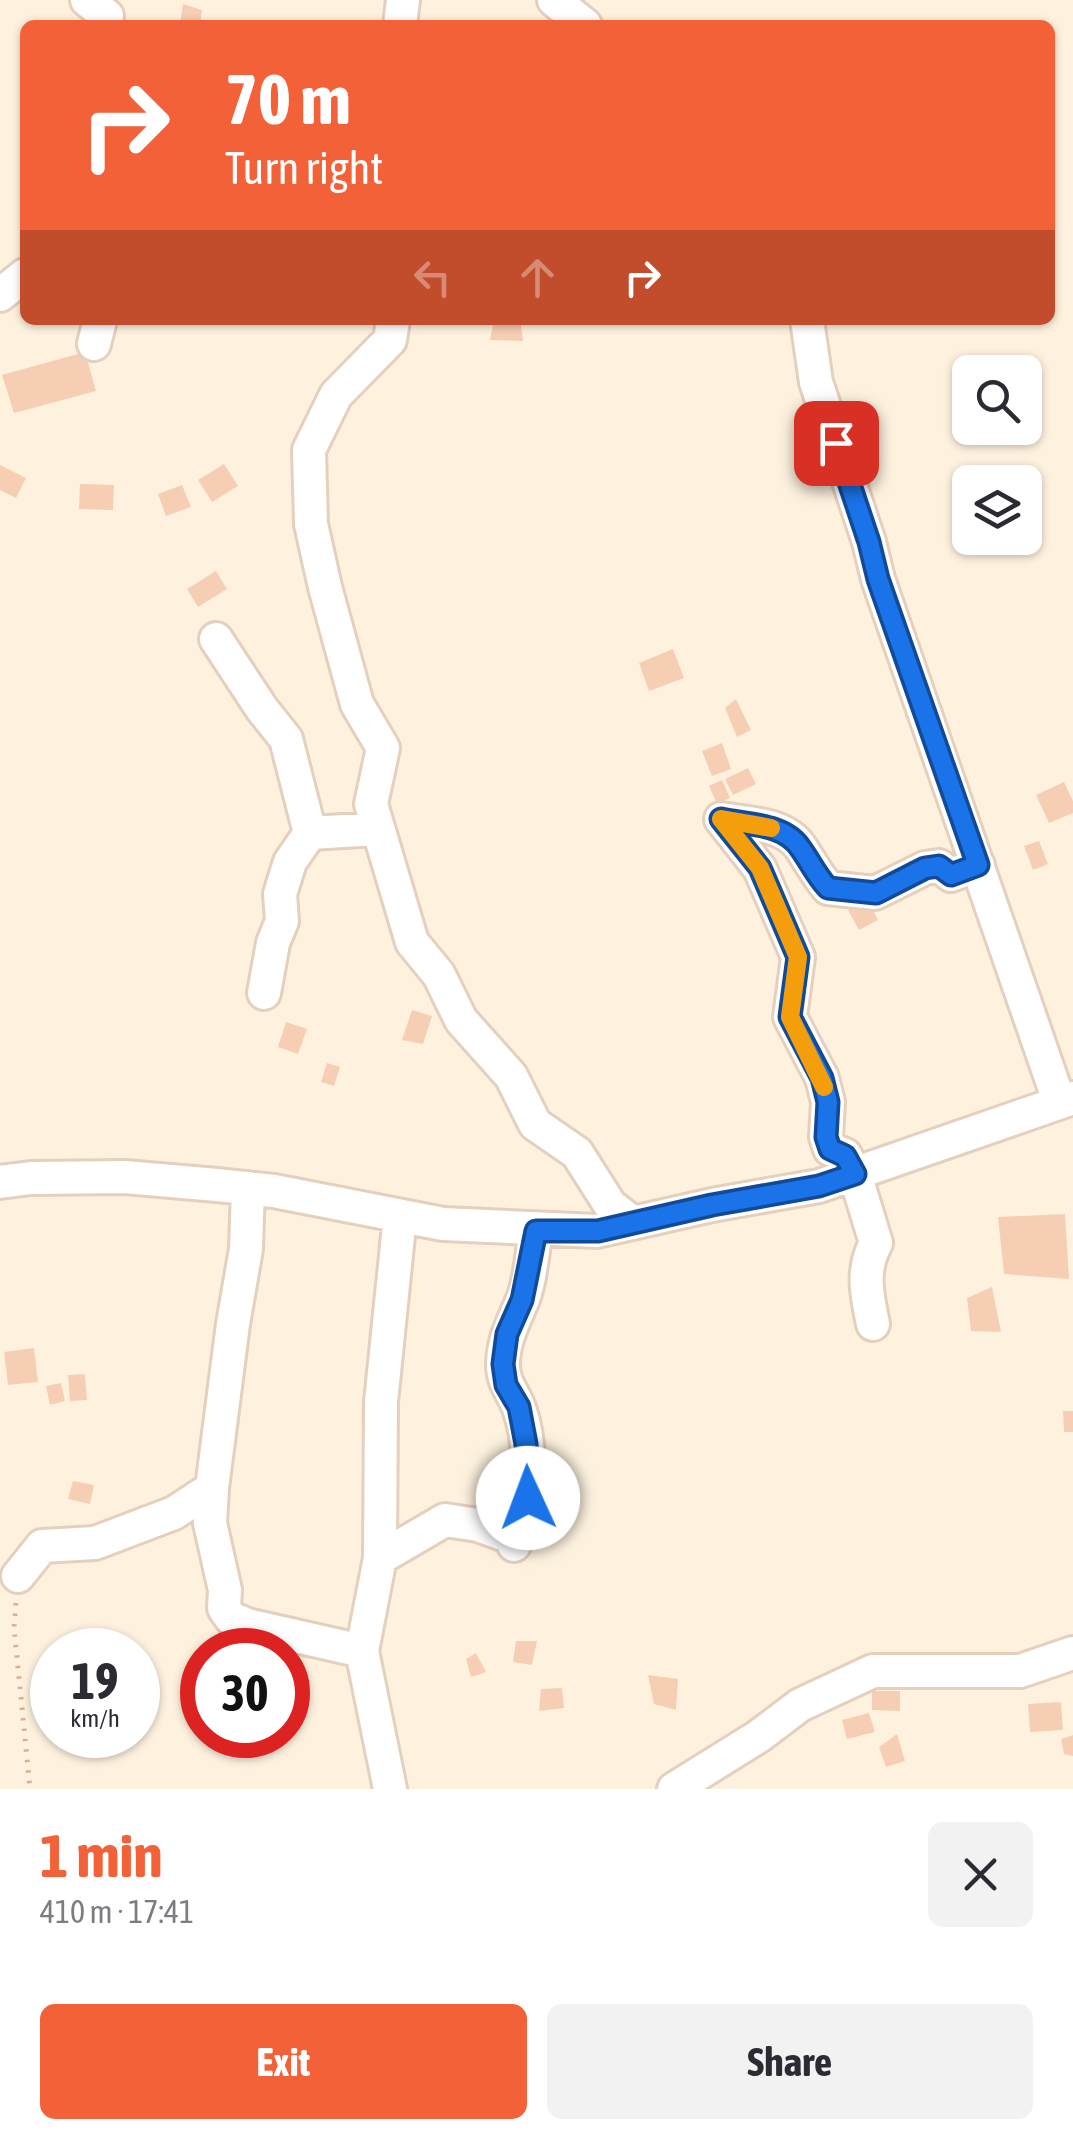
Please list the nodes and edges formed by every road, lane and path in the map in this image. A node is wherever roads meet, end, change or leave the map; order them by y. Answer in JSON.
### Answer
{"nodes":[{"id":1,"x":554,"y":0,"type":"edge"},
{"id":2,"x":579,"y":20,"type":"edge"},
{"id":3,"x":20,"y":278,"type":"edge"},
{"id":4,"x":0,"y":295,"type":"edge"},
{"id":5,"x":392,"y":325,"type":"edge"},
{"id":6,"x":808,"y":325,"type":"edge"},
{"id":7,"x":216,"y":638,"type":"dead end"},
{"id":8,"x":378,"y":829,"type":"junction"},
{"id":9,"x":310,"y":833,"type":"junction"},
{"id":10,"x":978,"y":865,"type":"junction"},
{"id":11,"x":264,"y":993,"type":"dead end"},
{"id":12,"x":1066,"y":1099,"type":"edge"},
{"id":13,"x":855,"y":1174,"type":"junction"},
{"id":14,"x":0,"y":1182,"type":"edge"},
{"id":15,"x":248,"y":1188,"type":"junction"},
{"id":16,"x":400,"y":1216,"type":"junction"},
{"id":17,"x":633,"y":1223,"type":"junction"},
{"id":18,"x":536,"y":1231,"type":"junction"},
{"id":19,"x":873,"y":1324,"type":"dead end"},
{"id":20,"x":212,"y":1488,"type":"junction"},
{"id":21,"x":380,"y":1558,"type":"junction"},
{"id":22,"x":18,"y":1576,"type":"joint"},
{"id":23,"x":362,"y":1652,"type":"junction"},
{"id":24,"x":1073,"y":1653,"type":"edge"},
{"id":25,"x":30,"y":1789,"type":"edge"},
{"id":26,"x":390,"y":1789,"type":"edge"},
{"id":27,"x":674,"y":1789,"type":"edge"}],
"edges":[{"from":1,"to":2,"type":"street"},
{"from":3,"to":4,"type":"street"},
{"from":5,"to":8,"type":"street"},
{"from":6,"to":10,"type":"street"},
{"from":7,"to":9,"type":"street"},
{"from":8,"to":9,"type":"street"},
{"from":8,"to":17,"type":"street"},
{"from":9,"to":11,"type":"street"},
{"from":10,"to":12,"type":"street"},
{"from":10,"to":13,"type":"street"},
{"from":12,"to":13,"type":"street"},
{"from":13,"to":17,"type":"street"},
{"from":13,"to":19,"type":"street"},
{"from":14,"to":15,"type":"street"},
{"from":15,"to":16,"type":"street"},
{"from":15,"to":20,"type":"street"},
{"from":16,"to":18,"type":"street"},
{"from":16,"to":21,"type":"street"},
{"from":17,"to":18,"type":"street"},
{"from":18,"to":21,"type":"street"},
{"from":20,"to":22,"type":"street"},
{"from":20,"to":23,"type":"street"},
{"from":21,"to":23,"type":"street"},
{"from":22,"to":25,"type":"path"},
{"from":23,"to":26,"type":"street"},
{"from":24,"to":27,"type":"street"}]}
